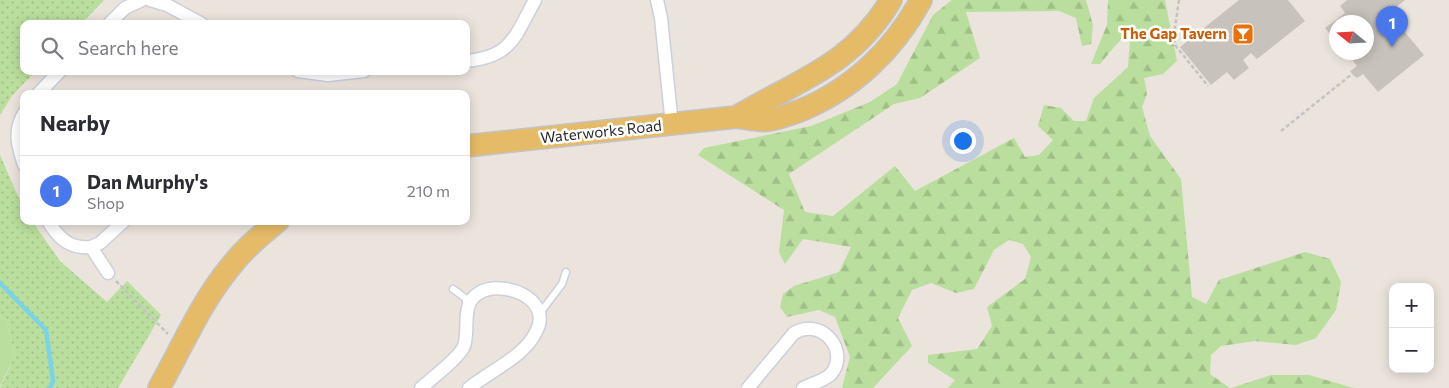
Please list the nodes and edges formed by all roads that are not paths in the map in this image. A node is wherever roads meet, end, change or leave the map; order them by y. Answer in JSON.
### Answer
{"nodes":[{"id":1,"x":142,"y":0,"type":"edge"},
{"id":2,"x":150,"y":0,"type":"edge"},
{"id":3,"x":535,"y":0,"type":"edge"},
{"id":4,"x":657,"y":0,"type":"edge"},
{"id":5,"x":891,"y":0,"type":"edge"},
{"id":6,"x":921,"y":0,"type":"edge"},
{"id":7,"x":113,"y":20,"type":"edge"},
{"id":8,"x":195,"y":20,"type":"edge"},
{"id":9,"x":470,"y":60,"type":"edge"},
{"id":10,"x":56,"y":75,"type":"edge"},
{"id":11,"x":42,"y":90,"type":"edge"},
{"id":12,"x":736,"y":117,"type":"junction"},
{"id":13,"x":20,"y":122,"type":"edge"},
{"id":14,"x":672,"y":125,"type":"junction"},
{"id":15,"x":470,"y":146,"type":"edge"},
{"id":16,"x":20,"y":152,"type":"edge"},
{"id":17,"x":51,"y":225,"type":"edge"},
{"id":18,"x":119,"y":225,"type":"edge"},
{"id":19,"x":274,"y":225,"type":"edge"},
{"id":20,"x":91,"y":248,"type":"junction"},
{"id":21,"x":566,"y":272,"type":"dead end"},
{"id":22,"x":108,"y":273,"type":"road end"},
{"id":23,"x":454,"y":289,"type":"dead end"},
{"id":24,"x":468,"y":308,"type":"junction"},
{"id":25,"x":540,"y":313,"type":"junction"},
{"id":26,"x":159,"y":388,"type":"edge"},
{"id":27,"x":421,"y":388,"type":"edge"},
{"id":28,"x":470,"y":388,"type":"edge"},
{"id":29,"x":748,"y":388,"type":"edge"},
{"id":30,"x":803,"y":388,"type":"edge"}],
"edges":[{"from":1,"to":7,"type":"street"},
{"from":2,"to":8,"type":"street"},
{"from":3,"to":9,"type":"street"},
{"from":4,"to":14,"type":"street"},
{"from":5,"to":12,"type":"main road","name":"Waterworks Road"},
{"from":6,"to":12,"type":"main road","name":"Waterworks Road"},
{"from":10,"to":11,"type":"street"},
{"from":12,"to":14,"type":"main road","name":"Waterworks Road"},
{"from":13,"to":16,"type":"street"},
{"from":14,"to":15,"type":"main road","name":"Waterworks Road"},
{"from":17,"to":20,"type":"street"},
{"from":18,"to":20,"type":"street"},
{"from":19,"to":26,"type":"main road"},
{"from":20,"to":22,"type":"street"},
{"from":21,"to":25,"type":"lane"},
{"from":23,"to":24,"type":"lane"},
{"from":24,"to":25,"type":"street"},
{"from":24,"to":27,"type":"street"},
{"from":25,"to":28,"type":"street"},
{"from":29,"to":30,"type":"street"}]}
